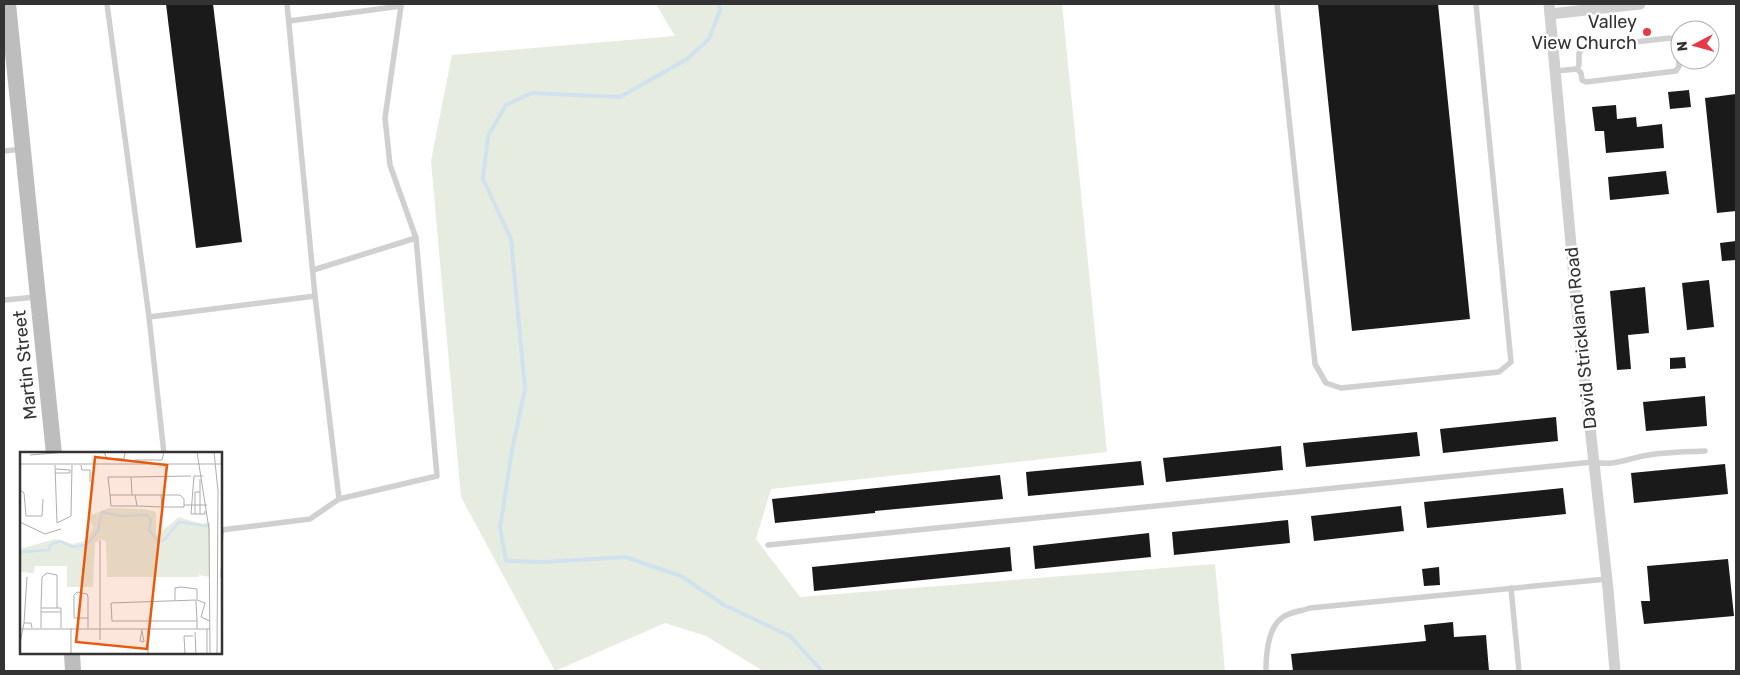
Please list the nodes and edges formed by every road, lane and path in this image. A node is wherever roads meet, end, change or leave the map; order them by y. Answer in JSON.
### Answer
{"nodes":[{"id":1,"x":8,"y":4,"type":"edge"},
{"id":2,"x":107,"y":4,"type":"edge"},
{"id":3,"x":287,"y":4,"type":"edge"},
{"id":4,"x":1277,"y":4,"type":"edge"},
{"id":5,"x":1476,"y":4,"type":"edge"},
{"id":6,"x":1640,"y":4,"type":"edge"},
{"id":7,"x":401,"y":5,"type":"edge"},
{"id":8,"x":1549,"y":9,"type":"edge"},
{"id":9,"x":290,"y":21,"type":"junction"},
{"id":10,"x":1577,"y":70,"type":"junction"},
{"id":11,"x":1555,"y":71,"type":"junction"},
{"id":12,"x":23,"y":149,"type":"junction"},
{"id":13,"x":4,"y":150,"type":"edge"},
{"id":14,"x":416,"y":238,"type":"junction"},
{"id":15,"x":313,"y":270,"type":"junction"},
{"id":16,"x":38,"y":296,"type":"junction"},
{"id":17,"x":315,"y":296,"type":"junction"},
{"id":18,"x":4,"y":300,"type":"edge"},
{"id":19,"x":149,"y":317,"type":"junction"},
{"id":20,"x":1706,"y":450,"type":"dead end"},
{"id":21,"x":54,"y":452,"type":"edge"},
{"id":22,"x":164,"y":452,"type":"edge"},
{"id":23,"x":1593,"y":462,"type":"junction"},
{"id":24,"x":339,"y":499,"type":"junction"},
{"id":25,"x":222,"y":530,"type":"edge"},
{"id":26,"x":768,"y":545,"type":"dead end"},
{"id":27,"x":1607,"y":579,"type":"junction"},
{"id":28,"x":1511,"y":588,"type":"junction"},
{"id":29,"x":72,"y":655,"type":"edge"},
{"id":30,"x":74,"y":671,"type":"edge"},
{"id":31,"x":1266,"y":671,"type":"edge"},
{"id":32,"x":1519,"y":671,"type":"edge"},
{"id":33,"x":1615,"y":671,"type":"edge"}],
"edges":[{"from":1,"to":12,"type":"street","name":"Martin Street"},
{"from":2,"to":19,"type":"lane"},
{"from":3,"to":9,"type":"lane"},
{"from":4,"to":5,"type":"lane"},
{"from":6,"to":8,"type":"street"},
{"from":7,"to":9,"type":"lane"},
{"from":7,"to":14,"type":"lane"},
{"from":8,"to":11,"type":"street","name":"David Strickland Road"},
{"from":9,"to":15,"type":"lane"},
{"from":10,"to":10,"type":"lane"},
{"from":10,"to":11,"type":"lane"},
{"from":11,"to":23,"type":"street","name":"David Strickland Road"},
{"from":12,"to":13,"type":"lane"},
{"from":12,"to":16,"type":"street","name":"Martin Street"},
{"from":14,"to":15,"type":"lane"},
{"from":14,"to":24,"type":"lane"},
{"from":15,"to":17,"type":"lane"},
{"from":16,"to":18,"type":"lane"},
{"from":16,"to":21,"type":"street","name":"Martin Street"},
{"from":17,"to":19,"type":"lane"},
{"from":17,"to":24,"type":"lane"},
{"from":19,"to":22,"type":"lane"},
{"from":20,"to":23,"type":"lane"},
{"from":23,"to":26,"type":"lane"},
{"from":23,"to":27,"type":"street","name":"David Strickland Road"},
{"from":24,"to":25,"type":"lane"},
{"from":27,"to":28,"type":"lane"},
{"from":27,"to":33,"type":"street","name":"David Strickland Road"},
{"from":28,"to":31,"type":"lane"},
{"from":28,"to":32,"type":"lane"},
{"from":29,"to":30,"type":"street"}]}
